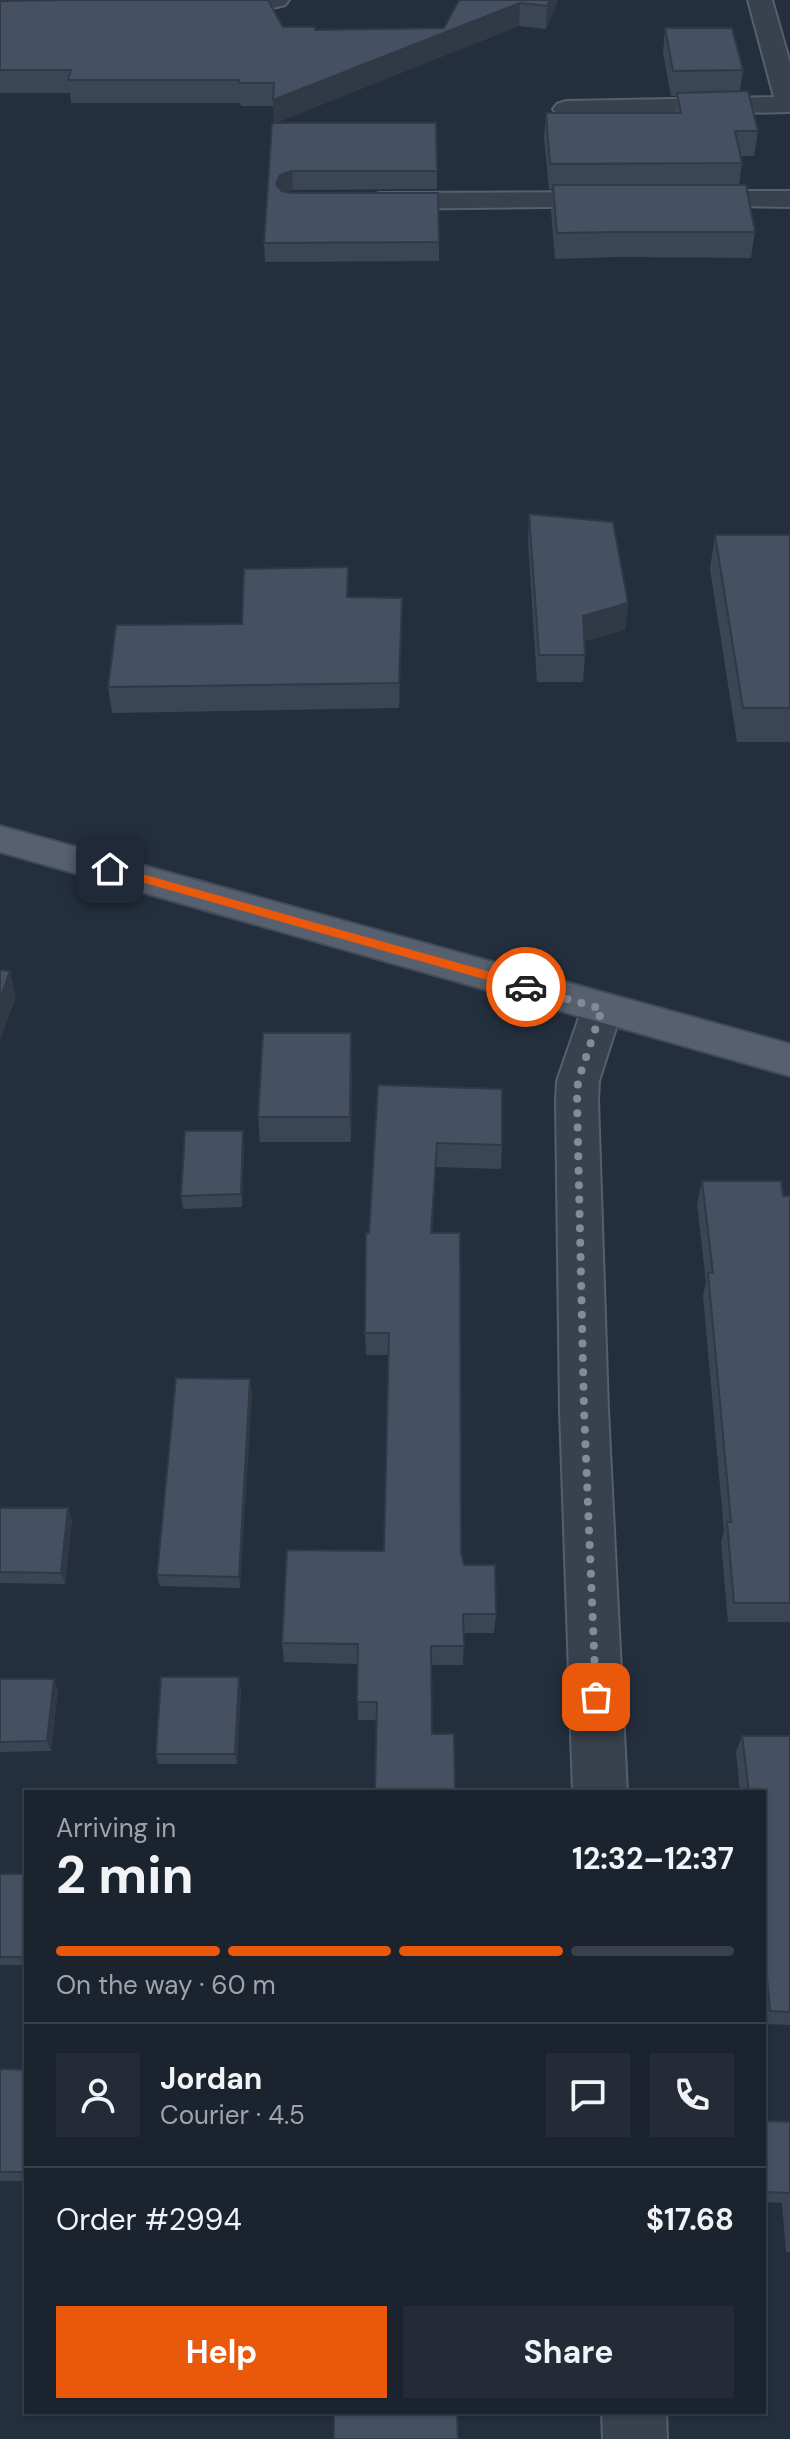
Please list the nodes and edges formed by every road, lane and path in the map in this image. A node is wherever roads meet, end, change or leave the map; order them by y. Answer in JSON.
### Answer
{"nodes":[{"id":1,"x":277,"y":0,"type":"edge"},
{"id":2,"x":760,"y":0,"type":"edge"},
{"id":3,"x":187,"y":12,"type":"edge"},
{"id":4,"x":790,"y":104,"type":"edge"},
{"id":5,"x":566,"y":109,"type":"edge"},
{"id":6,"x":635,"y":199,"type":"edge"},
{"id":7,"x":666,"y":199,"type":"edge"},
{"id":8,"x":790,"y":199,"type":"edge"},
{"id":9,"x":356,"y":201,"type":"edge"},
{"id":10,"x":0,"y":839,"type":"edge"},
{"id":11,"x":602,"y":1009,"type":"junction"},
{"id":12,"x":790,"y":1060,"type":"edge"},
{"id":13,"x":600,"y":1790,"type":"edge"},
{"id":14,"x":634,"y":2414,"type":"edge"},
{"id":15,"x":635,"y":2439,"type":"edge"}],
"edges":[{"from":1,"to":3,"type":"street"},
{"from":2,"to":4,"type":"street"},
{"from":4,"to":5,"type":"street"},
{"from":6,"to":9,"type":"street"},
{"from":7,"to":8,"type":"street"},
{"from":10,"to":11,"type":"main road"},
{"from":11,"to":12,"type":"main road"},
{"from":11,"to":13,"type":"street"},
{"from":14,"to":15,"type":"street"}]}
